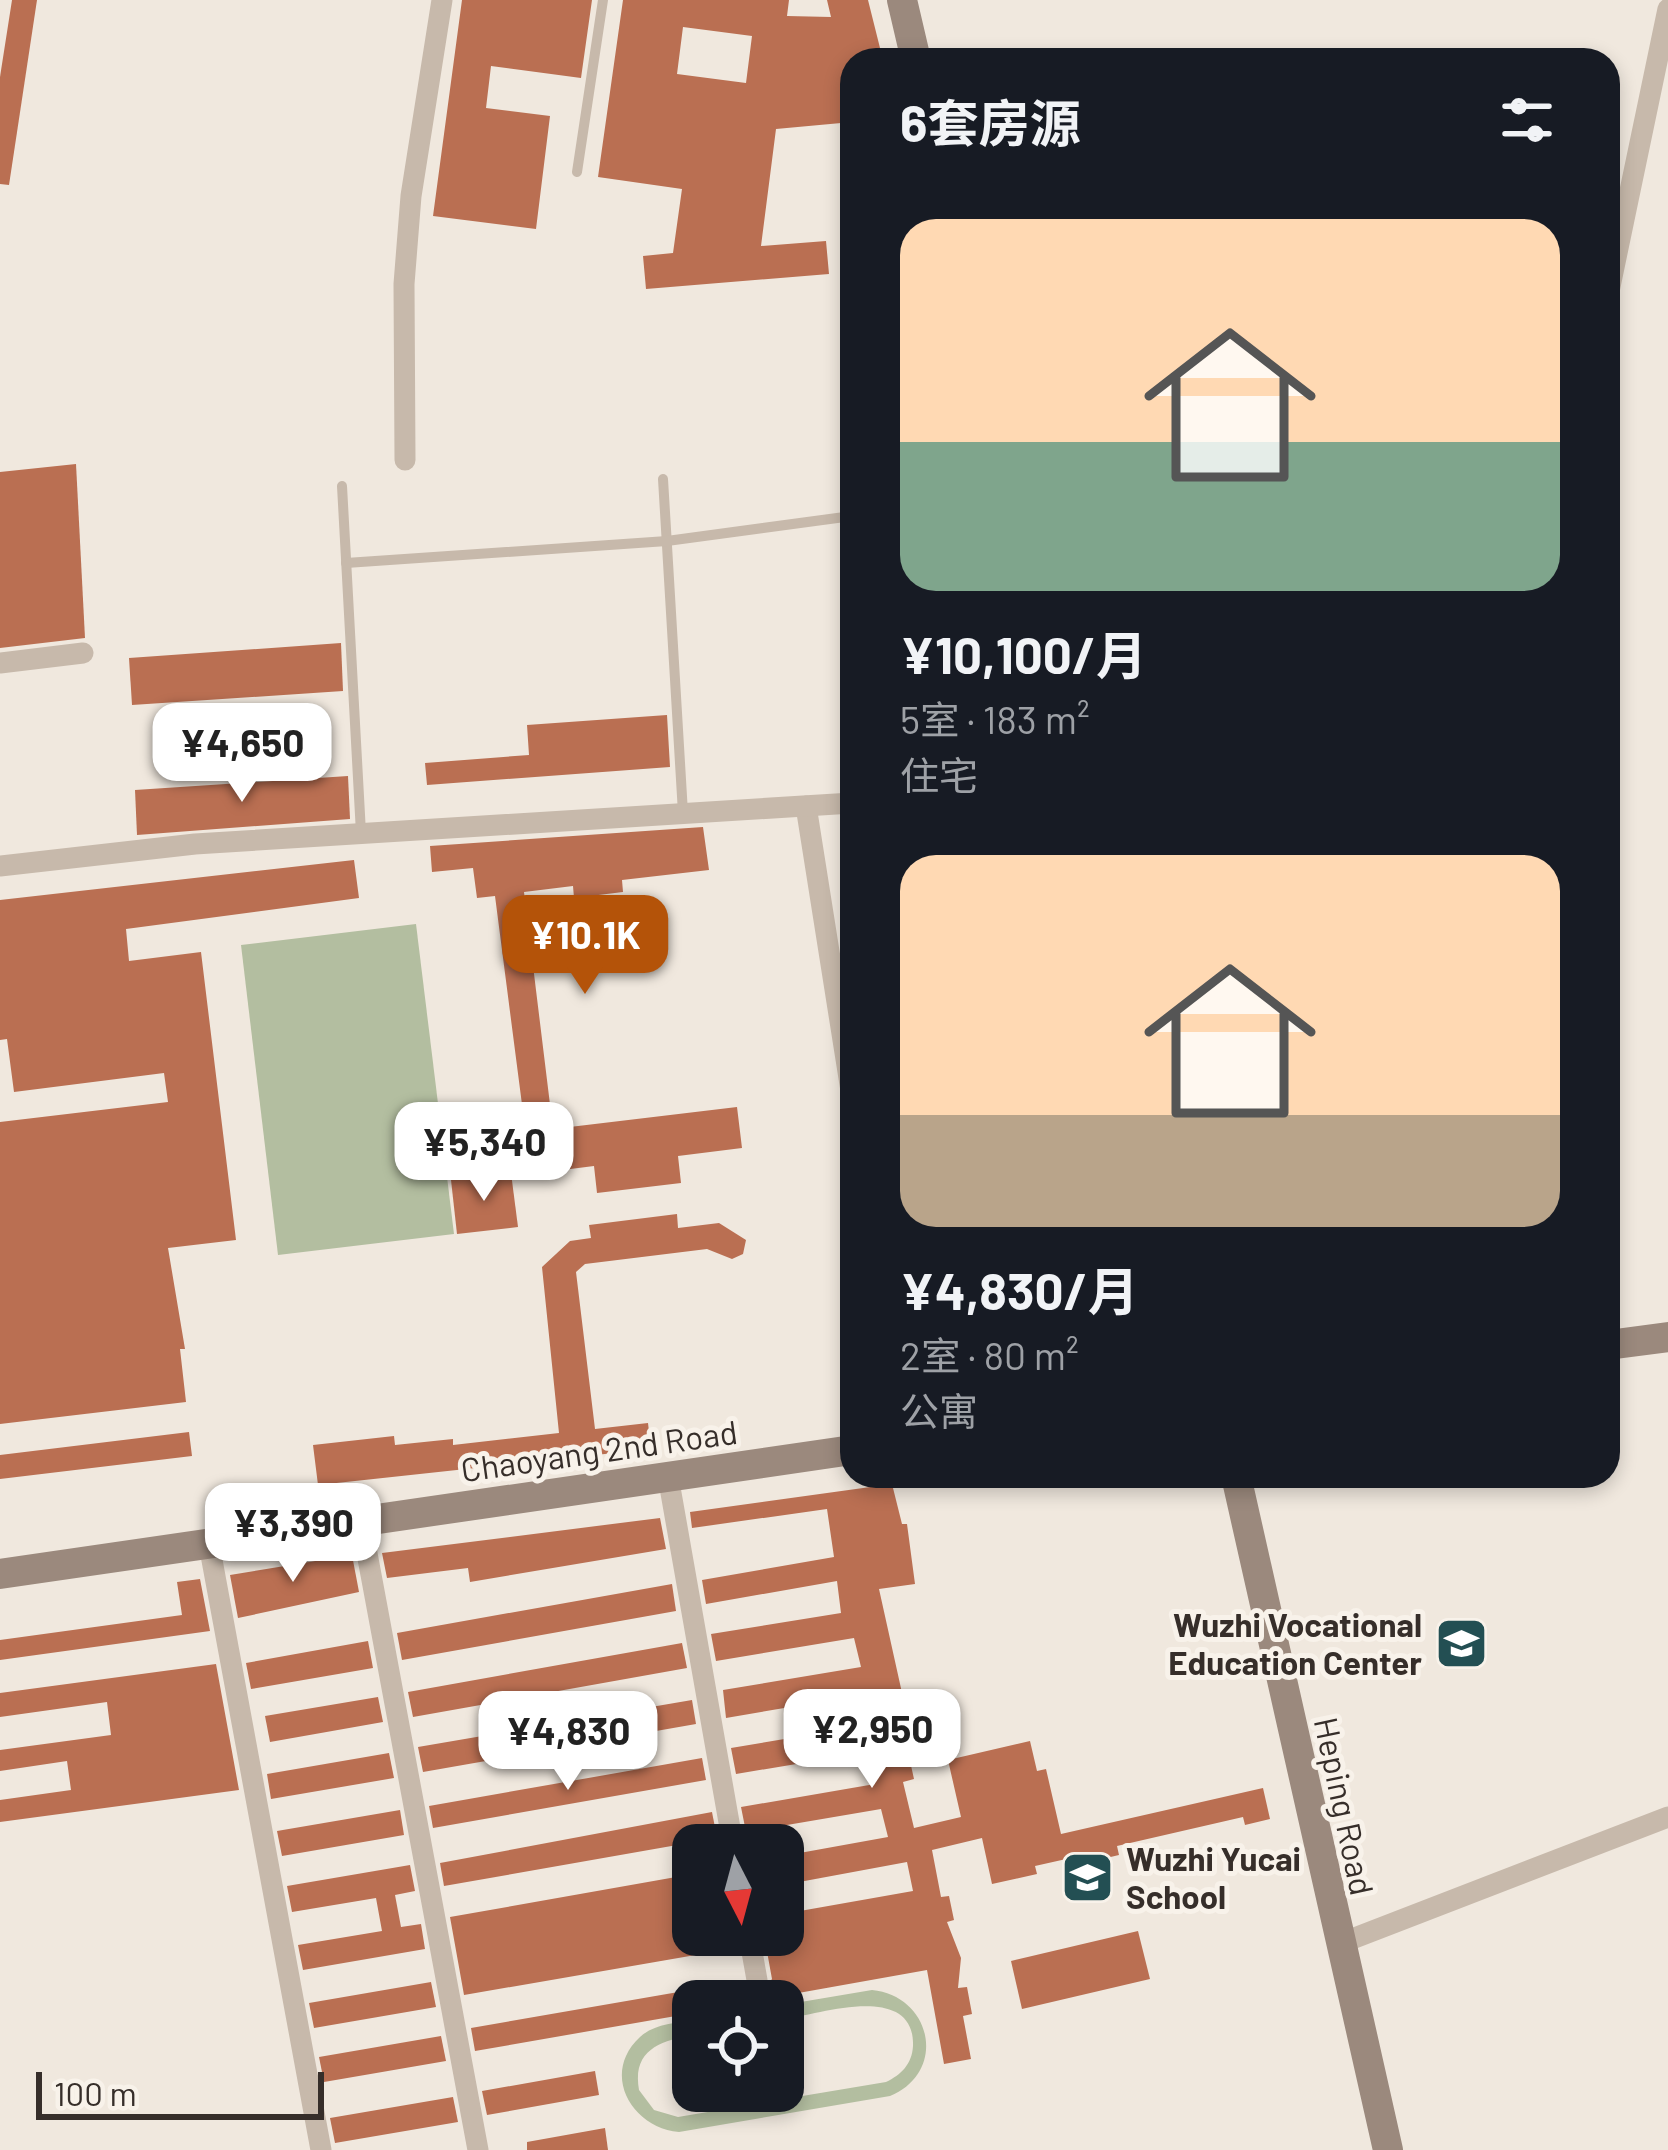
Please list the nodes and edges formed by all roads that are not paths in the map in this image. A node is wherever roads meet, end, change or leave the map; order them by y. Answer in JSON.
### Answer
{"nodes":[{"id":1,"x":442,"y":0,"type":"edge"},
{"id":2,"x":603,"y":0,"type":"edge"},
{"id":3,"x":902,"y":0,"type":"edge"},
{"id":4,"x":1668,"y":8,"type":"edge"},
{"id":5,"x":913,"y":48,"type":"edge"},
{"id":6,"x":577,"y":172,"type":"dead end"},
{"id":7,"x":1620,"y":238,"type":"edge"},
{"id":8,"x":405,"y":460,"type":"dead end"},
{"id":9,"x":664,"y":478,"type":"dead end"},
{"id":10,"x":342,"y":486,"type":"dead end"},
{"id":11,"x":840,"y":518,"type":"edge"},
{"id":12,"x":667,"y":541,"type":"junction"},
{"id":13,"x":346,"y":563,"type":"junction"},
{"id":14,"x":83,"y":653,"type":"dead end"},
{"id":15,"x":0,"y":663,"type":"edge"},
{"id":16,"x":840,"y":804,"type":"edge"},
{"id":17,"x":806,"y":806,"type":"junction"},
{"id":18,"x":683,"y":813,"type":"junction"},
{"id":19,"x":361,"y":833,"type":"junction"},
{"id":20,"x":0,"y":866,"type":"edge"},
{"id":21,"x":840,"y":1021,"type":"edge"},
{"id":22,"x":1668,"y":1336,"type":"edge"},
{"id":23,"x":1620,"y":1343,"type":"edge"},
{"id":24,"x":840,"y":1452,"type":"edge"},
{"id":25,"x":668,"y":1476,"type":"junction"},
{"id":26,"x":1239,"y":1488,"type":"edge"},
{"id":27,"x":361,"y":1522,"type":"junction"},
{"id":28,"x":209,"y":1544,"type":"junction"},
{"id":29,"x":0,"y":1574,"type":"edge"},
{"id":30,"x":1668,"y":1817,"type":"edge"},
{"id":31,"x":730,"y":1824,"type":"edge"},
{"id":32,"x":1339,"y":1944,"type":"junction"},
{"id":33,"x":753,"y":1956,"type":"edge"},
{"id":34,"x":757,"y":1979,"type":"dead end"},
{"id":35,"x":321,"y":2150,"type":"edge"},
{"id":36,"x":478,"y":2150,"type":"edge"},
{"id":37,"x":1388,"y":2150,"type":"edge"}],
"edges":[{"from":1,"to":8,"type":"street"},
{"from":2,"to":6,"type":"lane"},
{"from":3,"to":5,"type":"street"},
{"from":4,"to":7,"type":"street"},
{"from":9,"to":12,"type":"lane"},
{"from":10,"to":13,"type":"lane"},
{"from":11,"to":12,"type":"lane"},
{"from":12,"to":13,"type":"lane"},
{"from":12,"to":18,"type":"lane"},
{"from":13,"to":19,"type":"lane"},
{"from":14,"to":15,"type":"street"},
{"from":16,"to":17,"type":"street"},
{"from":17,"to":18,"type":"street"},
{"from":17,"to":21,"type":"street"},
{"from":18,"to":19,"type":"street"},
{"from":19,"to":20,"type":"street"},
{"from":22,"to":23,"type":"street"},
{"from":24,"to":25,"type":"street","name":"Chaoyang 2nd Road"},
{"from":25,"to":27,"type":"street","name":"Chaoyang 2nd Road"},
{"from":25,"to":31,"type":"street"},
{"from":26,"to":32,"type":"street","name":"Heping Road"},
{"from":27,"to":28,"type":"street","name":"Chaoyang 2nd Road"},
{"from":27,"to":36,"type":"street"},
{"from":28,"to":29,"type":"street","name":"Chaoyang 2nd Road"},
{"from":28,"to":35,"type":"street"},
{"from":30,"to":32,"type":"street"},
{"from":32,"to":37,"type":"street","name":"Heping Road"},
{"from":33,"to":34,"type":"street"}]}
